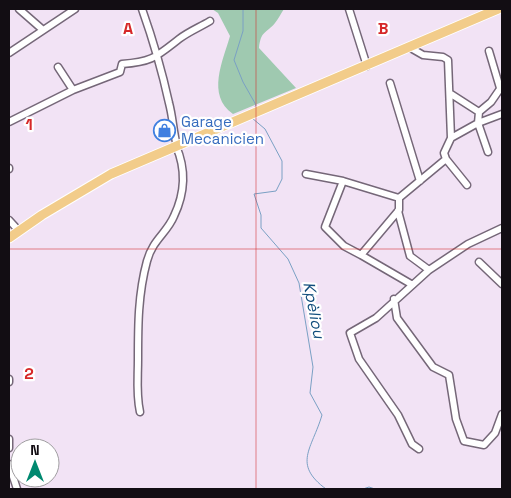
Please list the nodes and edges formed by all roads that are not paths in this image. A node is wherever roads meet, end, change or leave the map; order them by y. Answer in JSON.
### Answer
{"nodes":[{"id":1,"x":19,"y":9,"type":"edge"},
{"id":2,"x":75,"y":9,"type":"edge"},
{"id":3,"x":142,"y":9,"type":"edge"},
{"id":4,"x":348,"y":9,"type":"edge"},
{"id":5,"x":498,"y":9,"type":"edge"},
{"id":6,"x":210,"y":21,"type":"dead end"},
{"id":7,"x":43,"y":30,"type":"junction"},
{"id":8,"x":409,"y":47,"type":"junction"},
{"id":9,"x":489,"y":51,"type":"dead end"},
{"id":10,"x":9,"y":53,"type":"edge"},
{"id":11,"x":158,"y":57,"type":"junction"},
{"id":12,"x":367,"y":66,"type":"junction"},
{"id":13,"x":58,"y":67,"type":"dead end"},
{"id":14,"x":390,"y":83,"type":"dead end"},
{"id":15,"x":501,"y":88,"type":"edge"},
{"id":16,"x":73,"y":90,"type":"junction"},
{"id":17,"x":451,"y":94,"type":"junction"},
{"id":18,"x":479,"y":112,"type":"junction"},
{"id":19,"x":502,"y":114,"type":"edge"},
{"id":20,"x":9,"y":122,"type":"edge"},
{"id":21,"x":478,"y":123,"type":"junction"},
{"id":22,"x":451,"y":138,"type":"junction"},
{"id":23,"x":177,"y":146,"type":"junction"},
{"id":24,"x":488,"y":152,"type":"dead end"},
{"id":25,"x":446,"y":159,"type":"junction"},
{"id":26,"x":306,"y":174,"type":"dead end"},
{"id":27,"x":343,"y":180,"type":"junction"},
{"id":28,"x":420,"y":181,"type":"junction"},
{"id":29,"x":467,"y":185,"type":"dead end"},
{"id":30,"x":399,"y":198,"type":"junction"},
{"id":31,"x":398,"y":211,"type":"junction"},
{"id":32,"x":9,"y":220,"type":"edge"},
{"id":33,"x":502,"y":228,"type":"edge"},
{"id":34,"x":19,"y":231,"type":"junction"},
{"id":35,"x":9,"y":238,"type":"edge"},
{"id":36,"x":361,"y":255,"type":"junction"},
{"id":37,"x":479,"y":262,"type":"dead end"},
{"id":38,"x":428,"y":270,"type":"junction"},
{"id":39,"x":411,"y":284,"type":"junction"},
{"id":40,"x":502,"y":284,"type":"edge"},
{"id":41,"x":394,"y":299,"type":"junction"},
{"id":42,"x":140,"y":412,"type":"dead end"},
{"id":43,"x":502,"y":414,"type":"edge"},
{"id":44,"x":9,"y":439,"type":"edge"},
{"id":45,"x":9,"y":448,"type":"edge"},
{"id":46,"x":419,"y":449,"type":"dead end"},
{"id":47,"x":9,"y":464,"type":"edge"},
{"id":48,"x":17,"y":489,"type":"edge"}],
"edges":[{"from":1,"to":7,"type":"street"},
{"from":2,"to":7,"type":"street"},
{"from":3,"to":11,"type":"street"},
{"from":4,"to":12,"type":"street"},
{"from":5,"to":8,"type":"main road"},
{"from":6,"to":11,"type":"street"},
{"from":7,"to":10,"type":"street"},
{"from":8,"to":12,"type":"main road"},
{"from":8,"to":17,"type":"street"},
{"from":9,"to":15,"type":"street"},
{"from":11,"to":16,"type":"street"},
{"from":11,"to":23,"type":"street"},
{"from":12,"to":23,"type":"main road"},
{"from":13,"to":16,"type":"street"},
{"from":14,"to":28,"type":"street"},
{"from":15,"to":18,"type":"street"},
{"from":16,"to":20,"type":"street"},
{"from":17,"to":18,"type":"street"},
{"from":17,"to":22,"type":"street"},
{"from":18,"to":21,"type":"street"},
{"from":19,"to":21,"type":"street"},
{"from":21,"to":22,"type":"street"},
{"from":21,"to":24,"type":"street"},
{"from":22,"to":25,"type":"street"},
{"from":23,"to":34,"type":"main road"},
{"from":23,"to":42,"type":"street"},
{"from":25,"to":28,"type":"street"},
{"from":25,"to":29,"type":"street"},
{"from":26,"to":27,"type":"street"},
{"from":27,"to":30,"type":"street"},
{"from":27,"to":36,"type":"street"},
{"from":28,"to":30,"type":"street"},
{"from":30,"to":31,"type":"street"},
{"from":31,"to":36,"type":"street"},
{"from":31,"to":38,"type":"street"},
{"from":32,"to":34,"type":"street"},
{"from":33,"to":38,"type":"street"},
{"from":34,"to":35,"type":"main road"},
{"from":36,"to":39,"type":"street"},
{"from":37,"to":40,"type":"street"},
{"from":38,"to":39,"type":"street"},
{"from":39,"to":41,"type":"street"},
{"from":41,"to":43,"type":"street"},
{"from":41,"to":46,"type":"street"},
{"from":44,"to":45,"type":"street"},
{"from":47,"to":48,"type":"street"}]}
